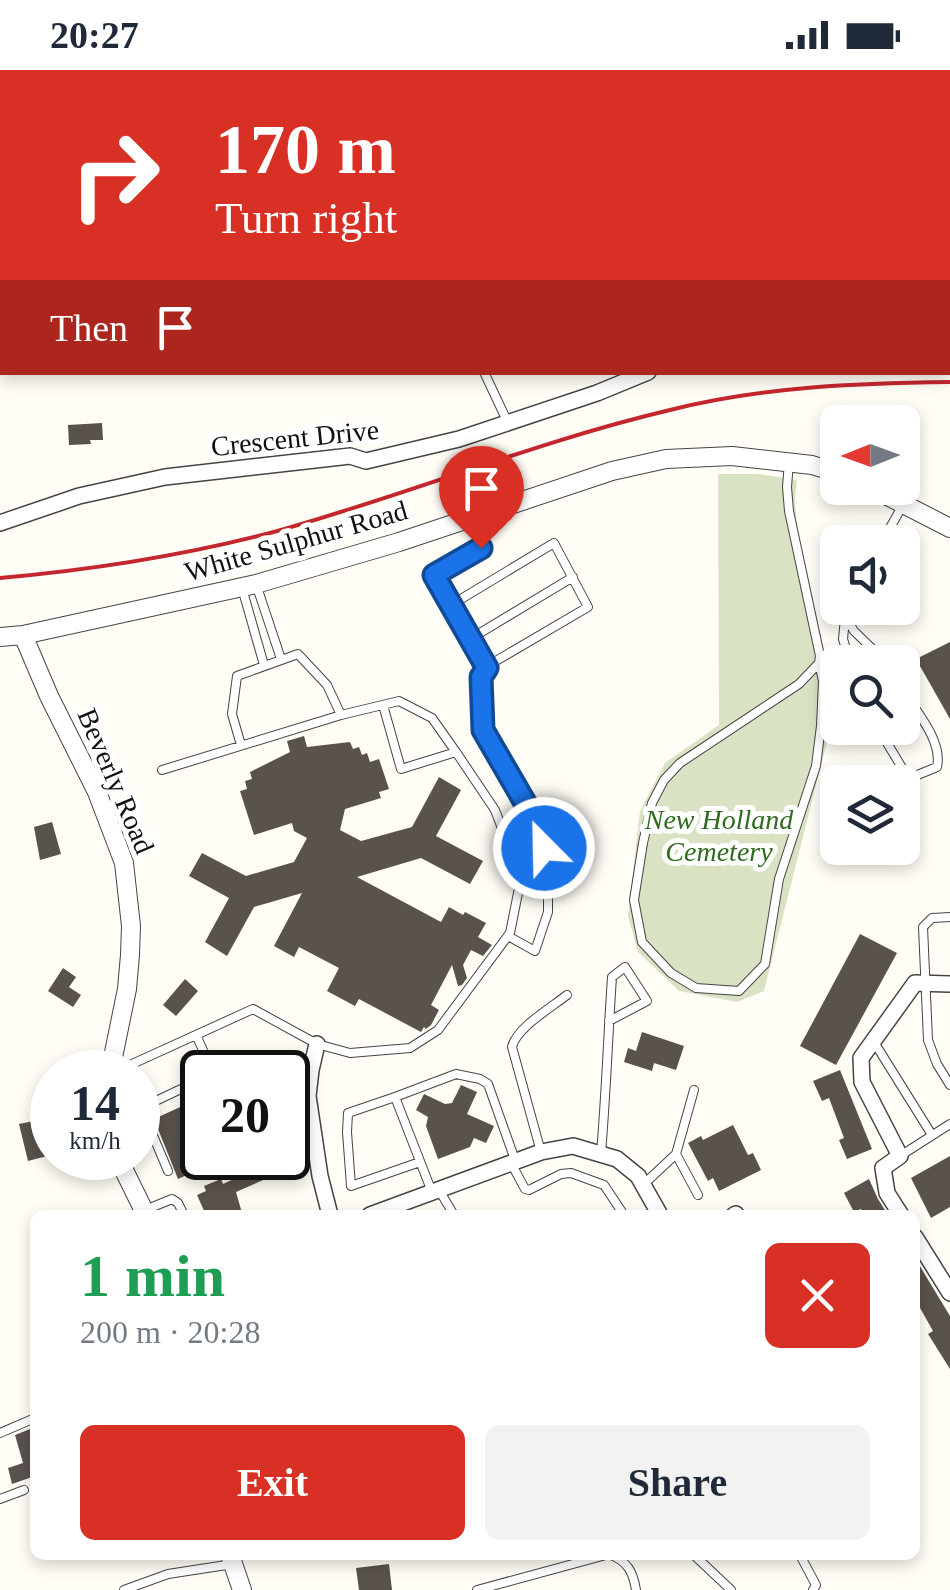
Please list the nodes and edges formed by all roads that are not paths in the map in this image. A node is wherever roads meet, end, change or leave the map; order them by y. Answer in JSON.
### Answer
{"nodes":[{"id":1,"x":485,"y":375,"type":"edge"},
{"id":2,"x":641,"y":375,"type":"edge"},
{"id":3,"x":508,"y":423,"type":"junction"},
{"id":4,"x":789,"y":462,"type":"junction"},
{"id":5,"x":820,"y":467,"type":"edge"},
{"id":6,"x":908,"y":505,"type":"edge"},
{"id":7,"x":0,"y":523,"type":"edge"},
{"id":8,"x":950,"y":528,"type":"edge"},
{"id":9,"x":481,"y":548,"type":"dead end"},
{"id":10,"x":572,"y":577,"type":"junction"},
{"id":11,"x":249,"y":586,"type":"junction"},
{"id":12,"x":451,"y":605,"type":"junction"},
{"id":13,"x":852,"y":625,"type":"edge"},
{"id":14,"x":23,"y":635,"type":"junction"},
{"id":15,"x":0,"y":637,"type":"edge"},
{"id":16,"x":470,"y":638,"type":"junction"},
{"id":17,"x":869,"y":645,"type":"edge"},
{"id":18,"x":281,"y":659,"type":"junction"},
{"id":19,"x":819,"y":663,"type":"junction"},
{"id":20,"x":264,"y":666,"type":"junction"},
{"id":21,"x":487,"y":668,"type":"junction"},
{"id":22,"x":384,"y":705,"type":"junction"},
{"id":23,"x":341,"y":715,"type":"junction"},
{"id":24,"x":920,"y":718,"type":"edge"},
{"id":25,"x":241,"y":745,"type":"junction"},
{"id":26,"x":888,"y":745,"type":"edge"},
{"id":27,"x":456,"y":752,"type":"junction"},
{"id":28,"x":162,"y":770,"type":"dead end"},
{"id":29,"x":950,"y":917,"type":"edge"},
{"id":30,"x":508,"y":936,"type":"junction"},
{"id":31,"x":924,"y":984,"type":"junction"},
{"id":32,"x":950,"y":984,"type":"edge"},
{"id":33,"x":567,"y":995,"type":"dead end"},
{"id":34,"x":609,"y":1021,"type":"junction"},
{"id":35,"x":196,"y":1035,"type":"junction"},
{"id":36,"x":873,"y":1041,"type":"junction"},
{"id":37,"x":317,"y":1044,"type":"junction"},
{"id":38,"x":119,"y":1050,"type":"edge"},
{"id":39,"x":202,"y":1050,"type":"edge"},
{"id":40,"x":160,"y":1051,"type":"edge"},
{"id":41,"x":950,"y":1085,"type":"edge"},
{"id":42,"x":694,"y":1090,"type":"dead end"},
{"id":43,"x":395,"y":1098,"type":"junction"},
{"id":44,"x":310,"y":1102,"type":"joint"},
{"id":45,"x":950,"y":1124,"type":"edge"},
{"id":46,"x":932,"y":1136,"type":"junction"},
{"id":47,"x":541,"y":1152,"type":"junction"},
{"id":48,"x":160,"y":1153,"type":"edge"},
{"id":49,"x":601,"y":1153,"type":"junction"},
{"id":50,"x":676,"y":1154,"type":"junction"},
{"id":51,"x":900,"y":1156,"type":"junction"},
{"id":52,"x":420,"y":1162,"type":"junction"},
{"id":53,"x":513,"y":1162,"type":"junction"},
{"id":54,"x":168,"y":1171,"type":"dead end"},
{"id":55,"x":129,"y":1180,"type":"edge"},
{"id":56,"x":643,"y":1185,"type":"junction"},
{"id":57,"x":435,"y":1191,"type":"junction"},
{"id":58,"x":698,"y":1195,"type":"dead end"},
{"id":59,"x":415,"y":1207,"type":"edge"},
{"id":60,"x":144,"y":1210,"type":"edge"},
{"id":61,"x":151,"y":1210,"type":"edge"},
{"id":62,"x":182,"y":1210,"type":"edge"},
{"id":63,"x":329,"y":1210,"type":"edge"},
{"id":64,"x":450,"y":1210,"type":"edge"},
{"id":65,"x":621,"y":1210,"type":"edge"},
{"id":66,"x":657,"y":1210,"type":"edge"},
{"id":67,"x":898,"y":1210,"type":"edge"},
{"id":68,"x":920,"y":1245,"type":"edge"},
{"id":69,"x":950,"y":1293,"type":"edge"},
{"id":70,"x":30,"y":1420,"type":"edge"},
{"id":71,"x":0,"y":1433,"type":"edge"},
{"id":72,"x":24,"y":1490,"type":"dead end"},
{"id":73,"x":0,"y":1499,"type":"edge"},
{"id":74,"x":227,"y":1560,"type":"edge"},
{"id":75,"x":231,"y":1560,"type":"edge"},
{"id":76,"x":590,"y":1560,"type":"edge"},
{"id":77,"x":623,"y":1560,"type":"edge"},
{"id":78,"x":699,"y":1560,"type":"edge"},
{"id":79,"x":803,"y":1560,"type":"edge"},
{"id":80,"x":124,"y":1590,"type":"edge"},
{"id":81,"x":242,"y":1590,"type":"edge"},
{"id":82,"x":477,"y":1590,"type":"edge"},
{"id":83,"x":636,"y":1590,"type":"edge"},
{"id":84,"x":731,"y":1590,"type":"edge"},
{"id":85,"x":813,"y":1590,"type":"edge"}],
"edges":[{"from":1,"to":3,"type":"lane"},
{"from":2,"to":3,"type":"street","name":"Crescent Drive"},
{"from":3,"to":7,"type":"street","name":"Crescent Drive"},
{"from":4,"to":5,"type":"street","name":"White Sulphur Road"},
{"from":4,"to":11,"type":"street","name":"White Sulphur Road"},
{"from":4,"to":19,"type":"lane"},
{"from":6,"to":8,"type":"street"},
{"from":9,"to":12,"type":"lane"},
{"from":10,"to":12,"type":"lane"},
{"from":10,"to":16,"type":"lane"},
{"from":10,"to":21,"type":"lane"},
{"from":11,"to":14,"type":"street","name":"White Sulphur Road"},
{"from":11,"to":18,"type":"lane"},
{"from":11,"to":20,"type":"lane"},
{"from":12,"to":16,"type":"lane"},
{"from":13,"to":17,"type":"lane"},
{"from":14,"to":15,"type":"street","name":"White Sulphur Road"},
{"from":14,"to":38,"type":"street","name":"Beverly Road"},
{"from":16,"to":21,"type":"lane"},
{"from":18,"to":20,"type":"lane"},
{"from":18,"to":23,"type":"lane"},
{"from":19,"to":19,"type":"lane"},
{"from":20,"to":25,"type":"lane"},
{"from":21,"to":30,"type":"lane"},
{"from":22,"to":23,"type":"lane"},
{"from":22,"to":27,"type":"lane"},
{"from":22,"to":27,"type":"lane"},
{"from":23,"to":25,"type":"lane"},
{"from":24,"to":26,"type":"lane"},
{"from":25,"to":28,"type":"lane"},
{"from":27,"to":30,"type":"lane"},
{"from":29,"to":31,"type":"lane"},
{"from":30,"to":37,"type":"lane"},
{"from":31,"to":32,"type":"street"},
{"from":31,"to":36,"type":"street"},
{"from":31,"to":41,"type":"lane"},
{"from":33,"to":47,"type":"lane"},
{"from":34,"to":34,"type":"lane"},
{"from":34,"to":49,"type":"lane"},
{"from":35,"to":37,"type":"lane"},
{"from":35,"to":39,"type":"lane"},
{"from":35,"to":40,"type":"lane"},
{"from":36,"to":46,"type":"lane"},
{"from":36,"to":51,"type":"street"},
{"from":37,"to":44,"type":"street"},
{"from":42,"to":50,"type":"lane"},
{"from":43,"to":52,"type":"lane"},
{"from":43,"to":52,"type":"lane"},
{"from":43,"to":53,"type":"lane"},
{"from":44,"to":63,"type":"street"},
{"from":45,"to":46,"type":"lane"},
{"from":46,"to":51,"type":"lane"},
{"from":47,"to":49,"type":"street"},
{"from":47,"to":53,"type":"street"},
{"from":48,"to":54,"type":"lane"},
{"from":49,"to":56,"type":"street"},
{"from":50,"to":56,"type":"lane"},
{"from":50,"to":58,"type":"lane"},
{"from":51,"to":67,"type":"street"},
{"from":52,"to":57,"type":"lane"},
{"from":53,"to":57,"type":"street"},
{"from":53,"to":65,"type":"lane"},
{"from":55,"to":60,"type":"street"},
{"from":56,"to":66,"type":"street"},
{"from":57,"to":59,"type":"street"},
{"from":57,"to":64,"type":"lane"},
{"from":61,"to":62,"type":"lane"},
{"from":68,"to":69,"type":"street"},
{"from":70,"to":71,"type":"lane"},
{"from":72,"to":73,"type":"lane"},
{"from":74,"to":80,"type":"lane"},
{"from":75,"to":81,"type":"street"},
{"from":76,"to":82,"type":"lane"},
{"from":77,"to":83,"type":"lane"},
{"from":78,"to":84,"type":"lane"},
{"from":79,"to":85,"type":"lane"}]}
